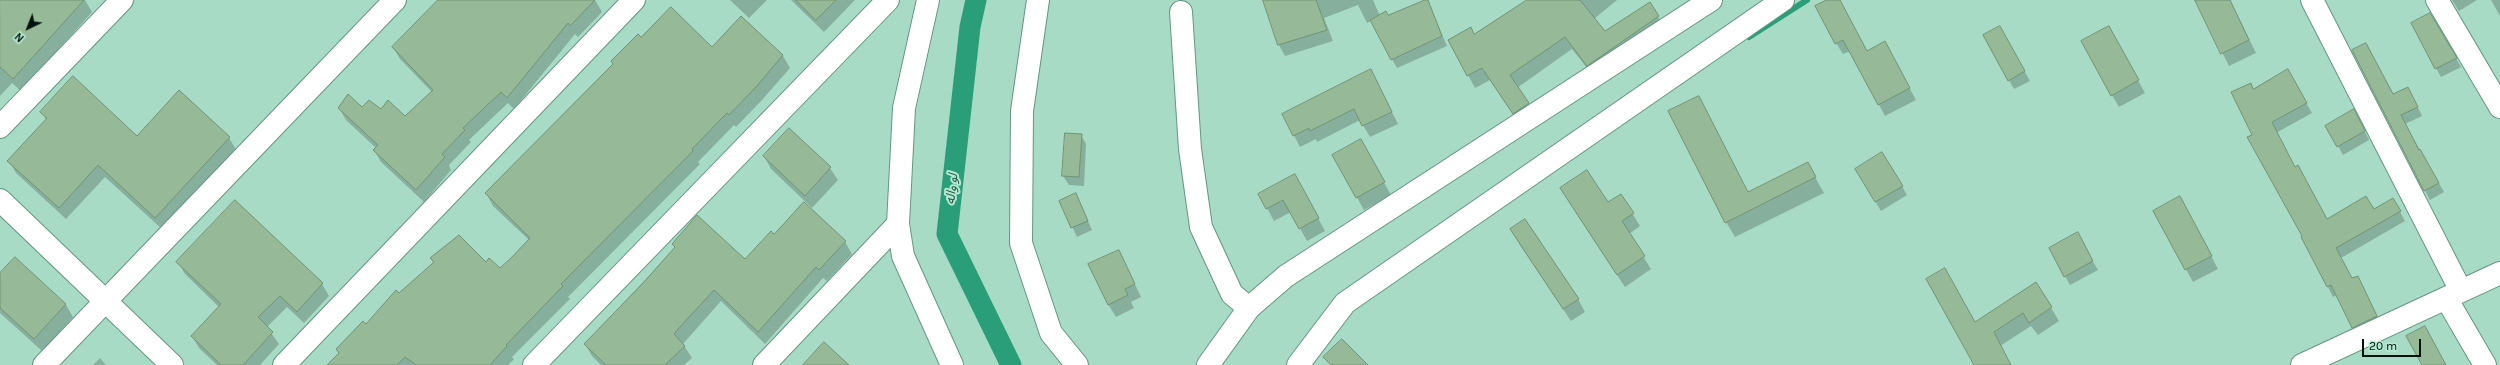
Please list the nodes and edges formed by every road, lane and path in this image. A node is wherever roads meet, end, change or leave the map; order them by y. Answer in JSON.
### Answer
{"nodes":[{"id":1,"x":122,"y":0,"type":"edge"},
{"id":2,"x":395,"y":0,"type":"edge"},
{"id":3,"x":634,"y":0,"type":"edge"},
{"id":4,"x":888,"y":0,"type":"edge"},
{"id":5,"x":928,"y":0,"type":"edge"},
{"id":6,"x":1038,"y":0,"type":"edge"},
{"id":7,"x":1710,"y":0,"type":"edge"},
{"id":8,"x":1783,"y":0,"type":"edge"},
{"id":9,"x":2312,"y":0,"type":"edge"},
{"id":10,"x":2437,"y":0,"type":"edge"},
{"id":11,"x":1181,"y":12,"type":"dead end"},
{"id":12,"x":2500,"y":107,"type":"edge"},
{"id":13,"x":0,"y":127,"type":"edge"},
{"id":14,"x":0,"y":200,"type":"edge"},
{"id":15,"x":898,"y":224,"type":"junction"},
{"id":16,"x":2500,"y":273,"type":"edge"},
{"id":17,"x":2454,"y":294,"type":"junction"},
{"id":18,"x":106,"y":301,"type":"junction"},
{"id":19,"x":1249,"y":308,"type":"junction"},
{"id":20,"x":44,"y":365,"type":"edge"},
{"id":21,"x":172,"y":365,"type":"edge"},
{"id":22,"x":284,"y":365,"type":"edge"},
{"id":23,"x":534,"y":365,"type":"edge"},
{"id":24,"x":764,"y":365,"type":"edge"},
{"id":25,"x":952,"y":365,"type":"edge"},
{"id":26,"x":1077,"y":365,"type":"edge"},
{"id":27,"x":1208,"y":365,"type":"edge"},
{"id":28,"x":1298,"y":365,"type":"edge"},
{"id":29,"x":2302,"y":365,"type":"edge"},
{"id":30,"x":2485,"y":365,"type":"edge"}],
"edges":[{"from":1,"to":13,"type":"street"},
{"from":2,"to":18,"type":"street"},
{"from":3,"to":22,"type":"street"},
{"from":4,"to":23,"type":"street"},
{"from":5,"to":15,"type":"street"},
{"from":6,"to":26,"type":"street"},
{"from":7,"to":19,"type":"street"},
{"from":8,"to":28,"type":"street"},
{"from":9,"to":17,"type":"street"},
{"from":10,"to":12,"type":"street"},
{"from":11,"to":19,"type":"street"},
{"from":14,"to":18,"type":"street"},
{"from":15,"to":24,"type":"street"},
{"from":15,"to":25,"type":"street"},
{"from":16,"to":17,"type":"street"},
{"from":17,"to":29,"type":"street"},
{"from":17,"to":30,"type":"street"},
{"from":18,"to":20,"type":"street"},
{"from":18,"to":21,"type":"street"},
{"from":19,"to":27,"type":"street"}]}
